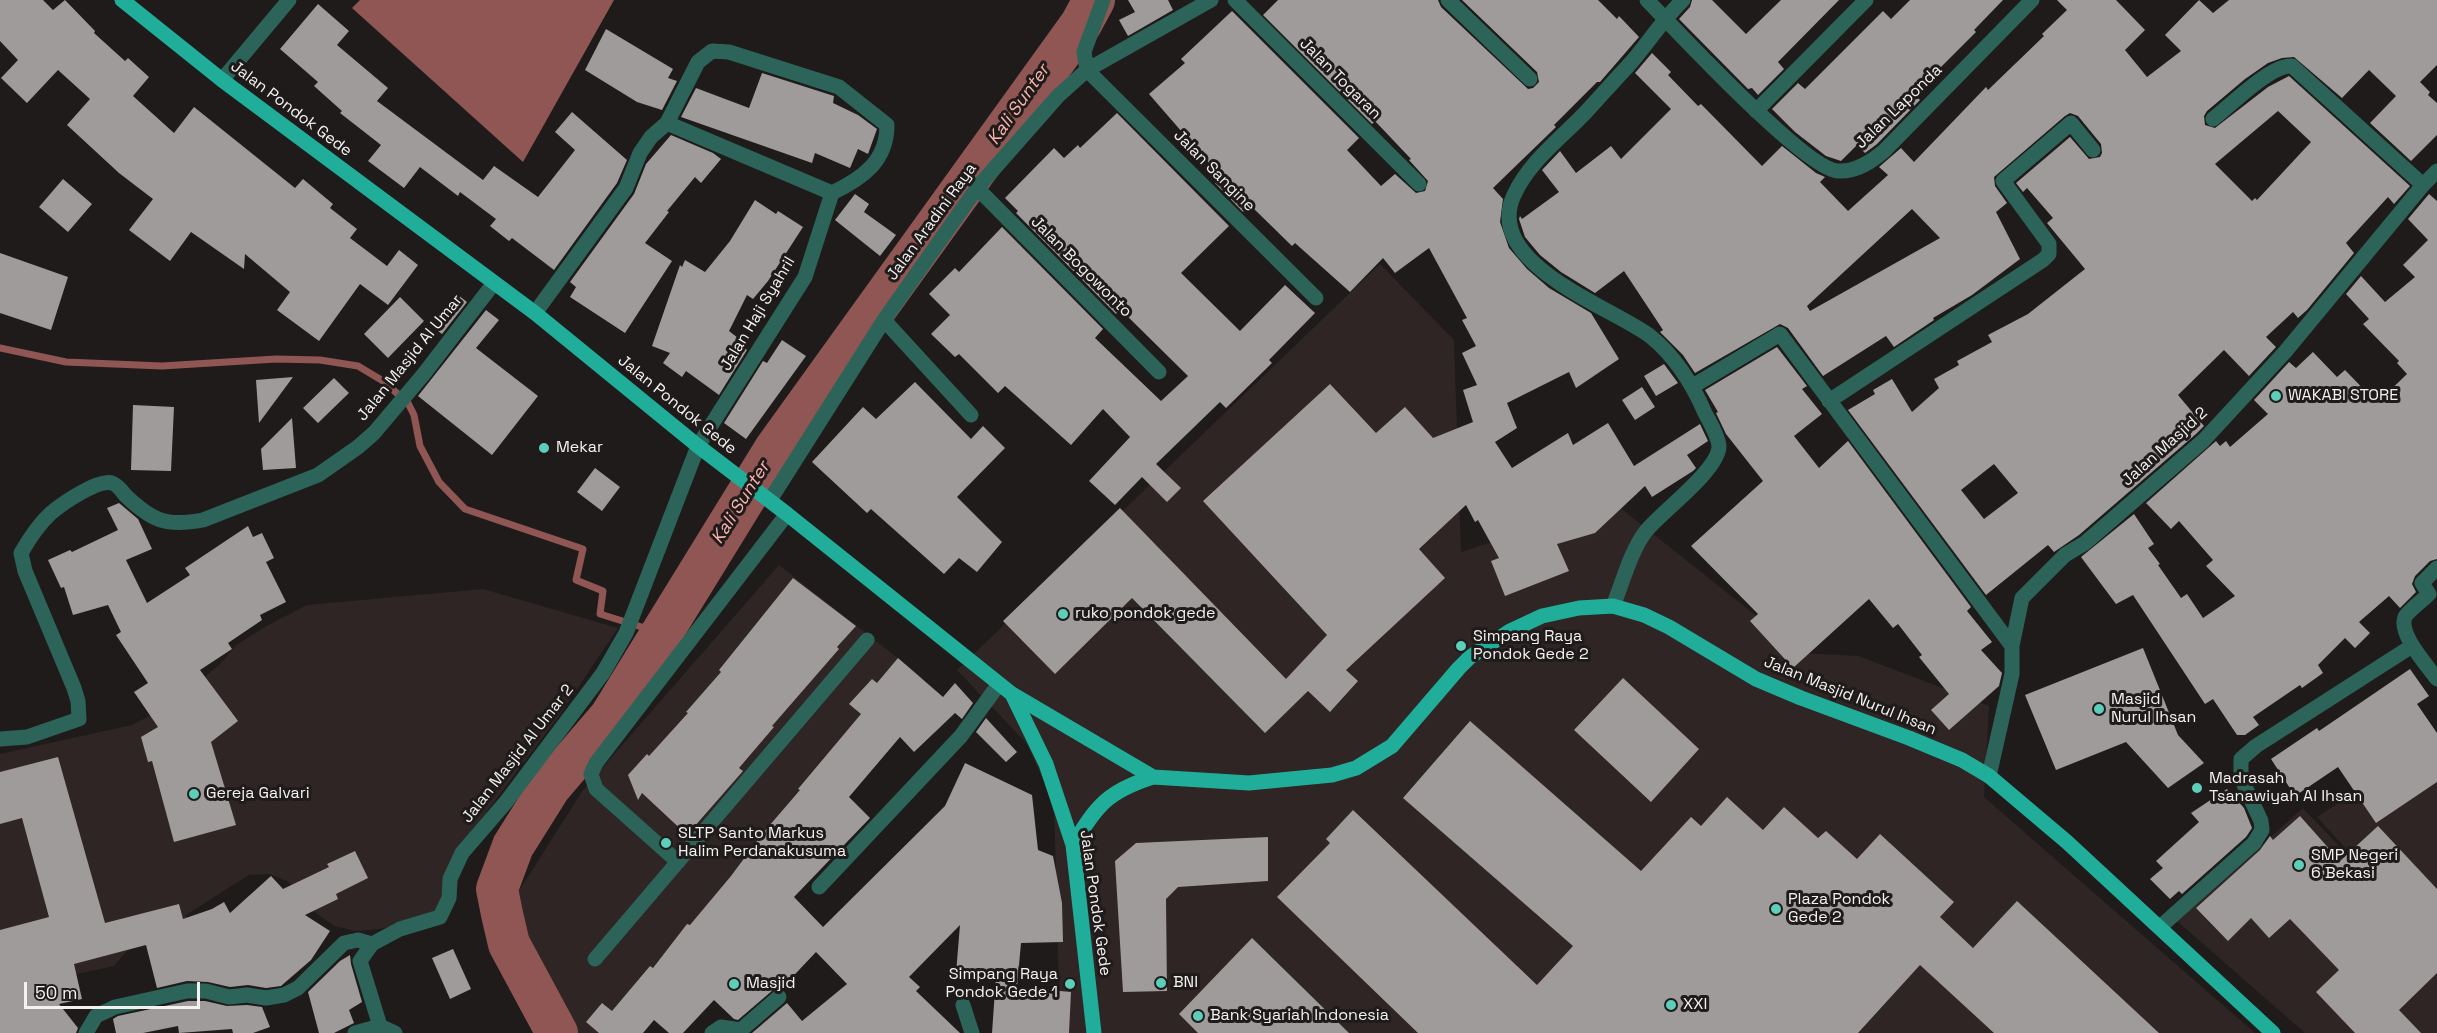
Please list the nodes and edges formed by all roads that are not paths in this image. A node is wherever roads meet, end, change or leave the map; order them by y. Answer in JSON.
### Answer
{"nodes":[{"id":1,"x":122,"y":0,"type":"edge"},
{"id":2,"x":289,"y":0,"type":"edge"},
{"id":3,"x":1103,"y":0,"type":"edge"},
{"id":4,"x":1211,"y":0,"type":"edge"},
{"id":5,"x":1236,"y":0,"type":"edge"},
{"id":6,"x":1448,"y":0,"type":"edge"},
{"id":7,"x":1647,"y":0,"type":"edge"},
{"id":8,"x":1683,"y":0,"type":"edge"},
{"id":9,"x":1866,"y":0,"type":"edge"},
{"id":10,"x":2032,"y":0,"type":"edge"},
{"id":11,"x":1664,"y":18,"type":"junction"},
{"id":12,"x":1087,"y":70,"type":"junction"},
{"id":13,"x":1530,"y":78,"type":"dead end"},
{"id":14,"x":222,"y":80,"type":"junction"},
{"id":15,"x":1756,"y":111,"type":"junction"},
{"id":16,"x":2213,"y":119,"type":"dead end"},
{"id":17,"x":667,"y":123,"type":"junction"},
{"id":18,"x":2094,"y":150,"type":"dead end"},
{"id":19,"x":2432,"y":178,"type":"edge"},
{"id":20,"x":1419,"y":184,"type":"dead end"},
{"id":21,"x":977,"y":188,"type":"junction"},
{"id":22,"x":832,"y":193,"type":"junction"},
{"id":23,"x":494,"y":283,"type":"junction"},
{"id":24,"x":1316,"y":298,"type":"dead end"},
{"id":25,"x":535,"y":314,"type":"junction"},
{"id":26,"x":884,"y":320,"type":"junction"},
{"id":27,"x":1159,"y":372,"type":"dead end"},
{"id":28,"x":1693,"y":386,"type":"junction"},
{"id":29,"x":1829,"y":401,"type":"junction"},
{"id":30,"x":971,"y":416,"type":"dead end"},
{"id":31,"x":698,"y":446,"type":"junction"},
{"id":32,"x":764,"y":496,"type":"junction"},
{"id":33,"x":787,"y":514,"type":"junction"},
{"id":34,"x":2437,"y":568,"type":"edge"},
{"id":35,"x":1613,"y":606,"type":"junction"},
{"id":36,"x":867,"y":640,"type":"dead end"},
{"id":37,"x":2012,"y":646,"type":"junction"},
{"id":38,"x":2412,"y":646,"type":"junction"},
{"id":39,"x":2437,"y":679,"type":"edge"},
{"id":40,"x":999,"y":684,"type":"junction"},
{"id":41,"x":1012,"y":694,"type":"junction"},
{"id":42,"x":0,"y":739,"type":"edge"},
{"id":43,"x":1989,"y":776,"type":"junction"},
{"id":44,"x":1153,"y":777,"type":"junction"},
{"id":45,"x":1072,"y":845,"type":"junction"},
{"id":46,"x":678,"y":862,"type":"junction"},
{"id":47,"x":819,"y":887,"type":"dead end"},
{"id":48,"x":2160,"y":927,"type":"junction"},
{"id":49,"x":372,"y":944,"type":"junction"},
{"id":50,"x":595,"y":959,"type":"dead end"},
{"id":51,"x":779,"y":997,"type":"dead end"},
{"id":52,"x":963,"y":1005,"type":"dead end"},
{"id":53,"x":380,"y":1026,"type":"junction"},
{"id":54,"x":86,"y":1033,"type":"edge"},
{"id":55,"x":355,"y":1033,"type":"edge"},
{"id":56,"x":395,"y":1033,"type":"edge"},
{"id":57,"x":712,"y":1033,"type":"edge"},
{"id":58,"x":972,"y":1033,"type":"edge"},
{"id":59,"x":1094,"y":1033,"type":"edge"},
{"id":60,"x":2273,"y":1033,"type":"edge"}],
"edges":[{"from":1,"to":14,"type":"main road","name":"Jalan Pondok Gede"},
{"from":2,"to":14,"type":"street"},
{"from":3,"to":12,"type":"street"},
{"from":4,"to":12,"type":"street","name":"Jalan Aradini Raya"},
{"from":5,"to":20,"type":"street","name":"Jalan Togaran"},
{"from":6,"to":13,"type":"street"},
{"from":7,"to":11,"type":"street","name":"Jalan Laponda"},
{"from":8,"to":11,"type":"street"},
{"from":9,"to":15,"type":"street"},
{"from":10,"to":15,"type":"street","name":"Jalan Laponda"},
{"from":11,"to":15,"type":"street","name":"Jalan Laponda"},
{"from":11,"to":28,"type":"street"},
{"from":12,"to":21,"type":"street","name":"Jalan Aradini Raya"},
{"from":12,"to":24,"type":"street","name":"Jalan Sangine"},
{"from":14,"to":23,"type":"main road","name":"Jalan Pondok Gede"},
{"from":16,"to":19,"type":"street"},
{"from":17,"to":22,"type":"street"},
{"from":17,"to":22,"type":"street"},
{"from":17,"to":25,"type":"street"},
{"from":18,"to":29,"type":"street"},
{"from":19,"to":37,"type":"street","name":"Jalan Masjid 2"},
{"from":21,"to":26,"type":"street","name":"Jalan Aradini Raya"},
{"from":21,"to":27,"type":"street","name":"Jalan Bogowonto"},
{"from":22,"to":31,"type":"street","name":"Jalan Haji Syahril"},
{"from":23,"to":25,"type":"main road","name":"Jalan Pondok Gede"},
{"from":23,"to":42,"type":"street","name":"Jalan Masjid Al Umar"},
{"from":25,"to":31,"type":"main road","name":"Jalan Pondok Gede"},
{"from":26,"to":30,"type":"street"},
{"from":26,"to":32,"type":"street","name":"Jalan Aradini Raya"},
{"from":28,"to":29,"type":"street"},
{"from":28,"to":35,"type":"street"},
{"from":29,"to":37,"type":"street"},
{"from":31,"to":32,"type":"main road","name":"Jalan Pondok Gede"},
{"from":31,"to":49,"type":"street","name":"Jalan Masjid Al Umar 2"},
{"from":32,"to":33,"type":"main road","name":"Jalan Pondok Gede"},
{"from":33,"to":40,"type":"main road","name":"Jalan Pondok Gede"},
{"from":33,"to":46,"type":"street"},
{"from":34,"to":38,"type":"street"},
{"from":35,"to":43,"type":"main road","name":"Jalan Masjid Nurul Ihsan"},
{"from":35,"to":44,"type":"main road","name":"Jalan Masjid Nurul Ihsan"},
{"from":36,"to":46,"type":"street"},
{"from":37,"to":43,"type":"street","name":"Jalan Masjid 2"},
{"from":38,"to":39,"type":"street"},
{"from":38,"to":48,"type":"street"},
{"from":40,"to":41,"type":"main road","name":"Jalan Pondok Gede"},
{"from":40,"to":47,"type":"street"},
{"from":41,"to":44,"type":"main road","name":"Jalan Masjid Nurul Ihsan"},
{"from":41,"to":45,"type":"main road","name":"Jalan Pondok Gede"},
{"from":43,"to":48,"type":"main road","name":"Jalan Masjid Nurul Ihsan"},
{"from":44,"to":45,"type":"main road"},
{"from":45,"to":59,"type":"main road","name":"Jalan Pondok Gede"},
{"from":46,"to":50,"type":"street"},
{"from":48,"to":60,"type":"main road","name":"Jalan Masjid Nurul Ihsan"},
{"from":49,"to":53,"type":"street"},
{"from":49,"to":54,"type":"street"},
{"from":51,"to":57,"type":"street"},
{"from":52,"to":58,"type":"street"},
{"from":53,"to":55,"type":"street"},
{"from":53,"to":56,"type":"street"}]}
